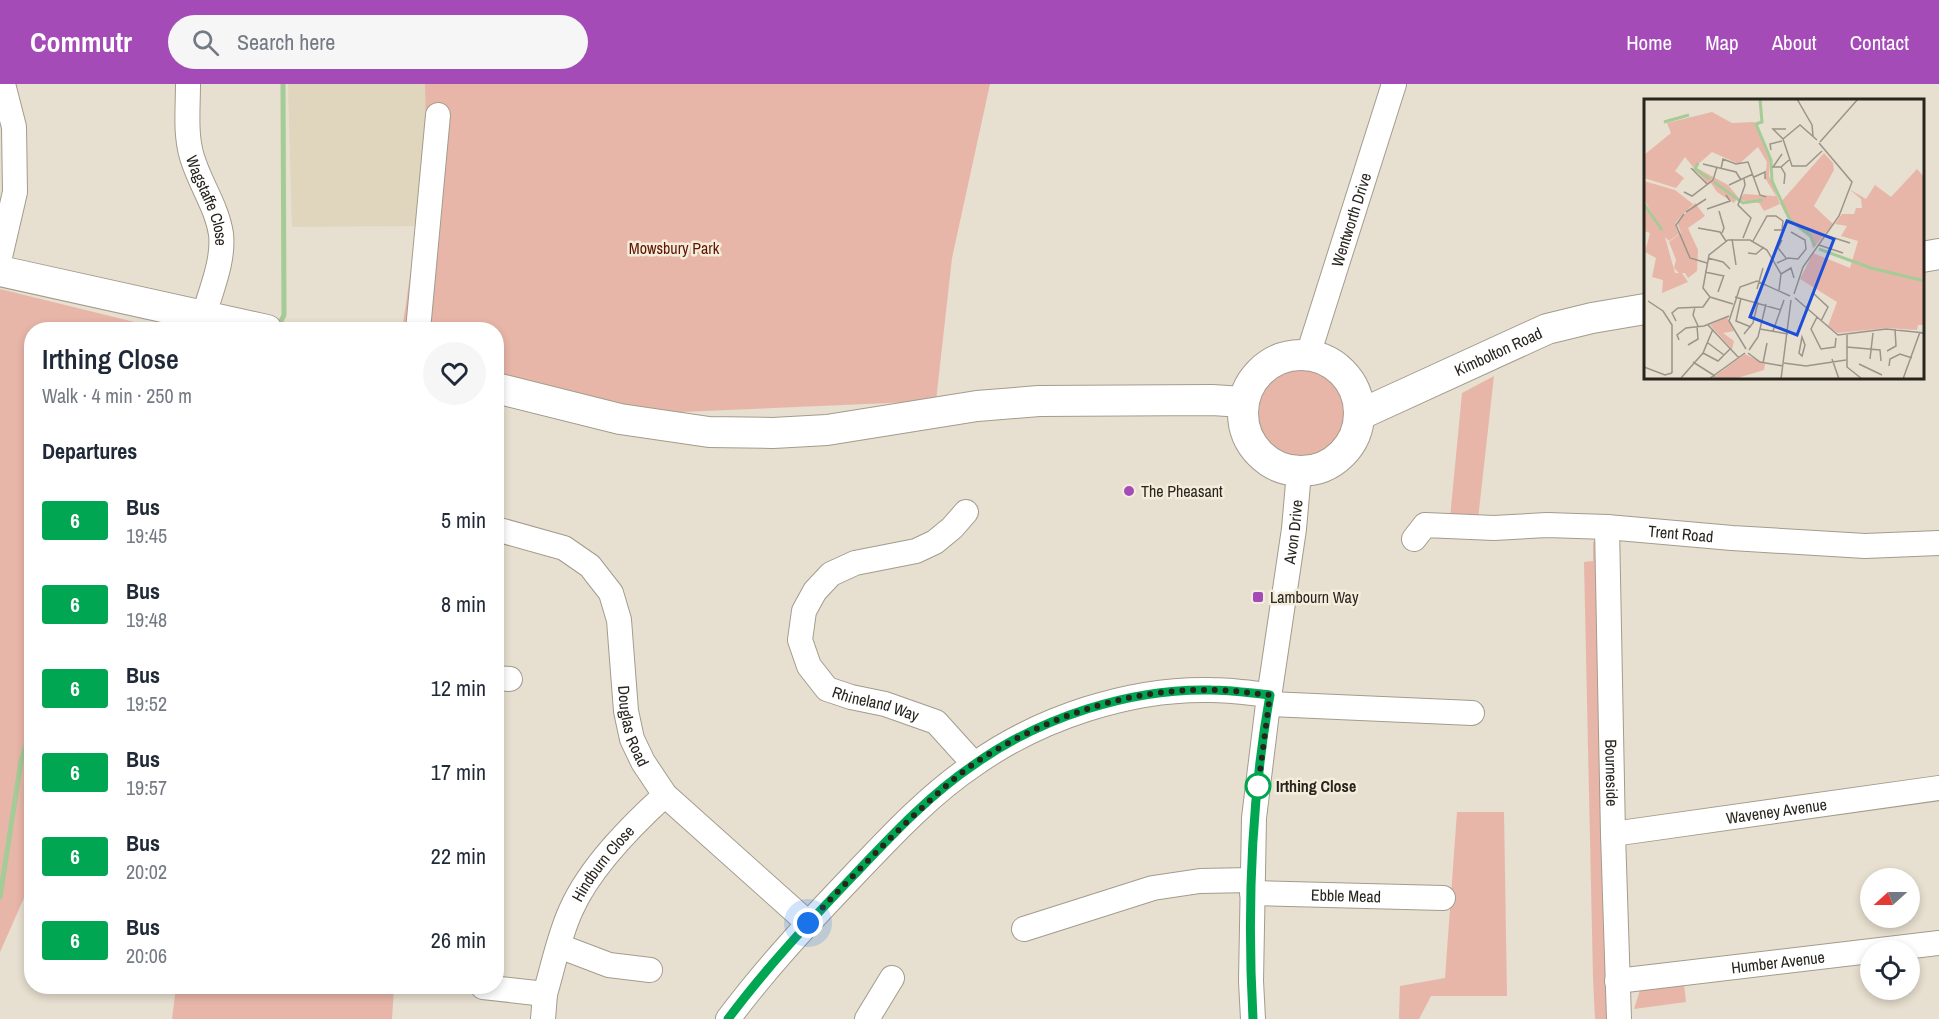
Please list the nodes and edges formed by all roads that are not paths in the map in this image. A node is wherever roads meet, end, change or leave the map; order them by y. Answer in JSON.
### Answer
{"nodes":[{"id":1,"x":3,"y":84,"type":"edge"},
{"id":2,"x":188,"y":84,"type":"edge"},
{"id":3,"x":1394,"y":84,"type":"edge"},
{"id":4,"x":438,"y":115,"type":"dead end"},
{"id":5,"x":1939,"y":254,"type":"edge"},
{"id":6,"x":0,"y":257,"type":"edge"},
{"id":7,"x":1924,"y":257,"type":"edge"},
{"id":8,"x":0,"y":271,"type":"edge"},
{"id":9,"x":1644,"y":309,"type":"edge"},
{"id":10,"x":204,"y":315,"type":"junction"},
{"id":11,"x":234,"y":322,"type":"edge"},
{"id":12,"x":419,"y":322,"type":"edge"},
{"id":13,"x":1308,"y":355,"type":"junction"},
{"id":14,"x":504,"y":390,"type":"edge"},
{"id":15,"x":1244,"y":402,"type":"junction"},
{"id":16,"x":1359,"y":416,"type":"junction"},
{"id":17,"x":1299,"y":472,"type":"junction"},
{"id":18,"x":966,"y":512,"type":"dead end"},
{"id":19,"x":1418,"y":524,"type":"dead end"},
{"id":20,"x":1607,"y":527,"type":"junction"},
{"id":21,"x":504,"y":532,"type":"edge"},
{"id":22,"x":1939,"y":543,"type":"edge"},
{"id":23,"x":1269,"y":700,"type":"junction"},
{"id":24,"x":1472,"y":713,"type":"dead end"},
{"id":25,"x":974,"y":764,"type":"junction"},
{"id":26,"x":1939,"y":788,"type":"edge"},
{"id":27,"x":665,"y":795,"type":"junction"},
{"id":28,"x":1613,"y":834,"type":"junction"},
{"id":29,"x":1252,"y":886,"type":"junction"},
{"id":30,"x":1443,"y":898,"type":"dead end"},
{"id":31,"x":808,"y":923,"type":"junction"},
{"id":32,"x":1024,"y":929,"type":"dead end"},
{"id":33,"x":1939,"y":943,"type":"edge"},
{"id":34,"x":560,"y":946,"type":"junction"},
{"id":35,"x":650,"y":970,"type":"dead end"},
{"id":36,"x":892,"y":978,"type":"dead end"},
{"id":37,"x":1617,"y":981,"type":"junction"},
{"id":38,"x":504,"y":989,"type":"edge"},
{"id":39,"x":545,"y":994,"type":"junction"},
{"id":40,"x":879,"y":1013,"type":"edge"},
{"id":41,"x":543,"y":1019,"type":"edge"},
{"id":42,"x":728,"y":1019,"type":"edge"},
{"id":43,"x":1253,"y":1019,"type":"edge"},
{"id":44,"x":1619,"y":1019,"type":"edge"}],
"edges":[{"from":1,"to":6,"type":"street"},
{"from":2,"to":10,"type":"street","name":"Wagstaffe Close"},
{"from":3,"to":13,"type":"street","name":"Wentworth Drive"},
{"from":4,"to":12,"type":"street"},
{"from":5,"to":7,"type":"main road"},
{"from":8,"to":10,"type":"main road"},
{"from":9,"to":16,"type":"main road","name":"Kimbolton Road"},
{"from":10,"to":11,"type":"main road"},
{"from":13,"to":15,"type":"main road"},
{"from":13,"to":16,"type":"main road"},
{"from":14,"to":15,"type":"main road"},
{"from":15,"to":17,"type":"main road"},
{"from":16,"to":17,"type":"main road"},
{"from":17,"to":23,"type":"street","name":"Avon Drive"},
{"from":18,"to":25,"type":"street","name":"Rhineland Way"},
{"from":19,"to":20,"type":"street","name":"Trent Road"},
{"from":20,"to":22,"type":"street","name":"Trent Road"},
{"from":20,"to":28,"type":"street","name":"Bourneside"},
{"from":21,"to":27,"type":"street","name":"Douglas Road"},
{"from":23,"to":24,"type":"street"},
{"from":23,"to":25,"type":"street"},
{"from":23,"to":29,"type":"street","name":"Avon Drive"},
{"from":25,"to":31,"type":"street"},
{"from":26,"to":28,"type":"street","name":"Waveney Avenue"},
{"from":27,"to":31,"type":"street","name":"Douglas Road"},
{"from":27,"to":34,"type":"street","name":"Hindburn Close"},
{"from":28,"to":37,"type":"street","name":"Bourneside"},
{"from":29,"to":30,"type":"street","name":"Ebble Mead"},
{"from":29,"to":32,"type":"street"},
{"from":29,"to":43,"type":"street","name":"Avon Drive"},
{"from":31,"to":42,"type":"street"},
{"from":33,"to":37,"type":"street","name":"Humber Avenue"},
{"from":34,"to":35,"type":"street"},
{"from":34,"to":39,"type":"street","name":"Hindburn Close"},
{"from":36,"to":40,"type":"street"},
{"from":37,"to":44,"type":"street","name":"Bourneside"},
{"from":38,"to":39,"type":"street"},
{"from":39,"to":41,"type":"street","name":"Hindburn Close"}]}
